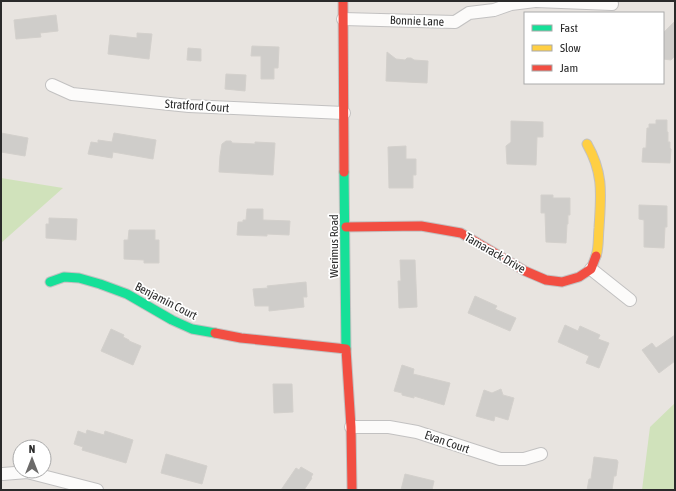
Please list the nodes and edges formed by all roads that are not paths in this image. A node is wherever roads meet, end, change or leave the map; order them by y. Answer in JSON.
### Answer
{"nodes":[{"id":1,"x":343,"y":1,"type":"edge"},
{"id":2,"x":535,"y":1,"type":"edge"},
{"id":3,"x":612,"y":4,"type":"dead end"},
{"id":4,"x":343,"y":19,"type":"junction"},
{"id":5,"x":52,"y":85,"type":"dead end"},
{"id":6,"x":344,"y":113,"type":"junction"},
{"id":7,"x":587,"y":144,"type":"dead end"},
{"id":8,"x":346,"y":227,"type":"junction"},
{"id":9,"x":592,"y":269,"type":"junction"},
{"id":10,"x":50,"y":282,"type":"dead end"},
{"id":11,"x":630,"y":300,"type":"dead end"},
{"id":12,"x":346,"y":349,"type":"junction"},
{"id":13,"x":351,"y":427,"type":"junction"},
{"id":14,"x":540,"y":454,"type":"dead end"},
{"id":15,"x":3,"y":474,"type":"dead end"},
{"id":16,"x":97,"y":490,"type":"edge"},
{"id":17,"x":352,"y":490,"type":"edge"}],
"edges":[{"from":1,"to":4,"type":"street","name":"Werimus Road"},
{"from":2,"to":3,"type":"street","name":"Bonnie Lane"},
{"from":2,"to":4,"type":"street","name":"Bonnie Lane"},
{"from":4,"to":6,"type":"street","name":"Werimus Road"},
{"from":5,"to":6,"type":"street","name":"Stratford Court"},
{"from":6,"to":8,"type":"street","name":"Werimus Road"},
{"from":7,"to":9,"type":"street"},
{"from":8,"to":9,"type":"street","name":"Tamarack Drive"},
{"from":8,"to":12,"type":"street","name":"Werimus Road"},
{"from":9,"to":11,"type":"street"},
{"from":10,"to":12,"type":"street","name":"Benjamin Court"},
{"from":12,"to":13,"type":"street","name":"Werimus Road"},
{"from":13,"to":14,"type":"street","name":"Evan Court"},
{"from":13,"to":17,"type":"street","name":"Werimus Road"},
{"from":15,"to":16,"type":"street"}]}
